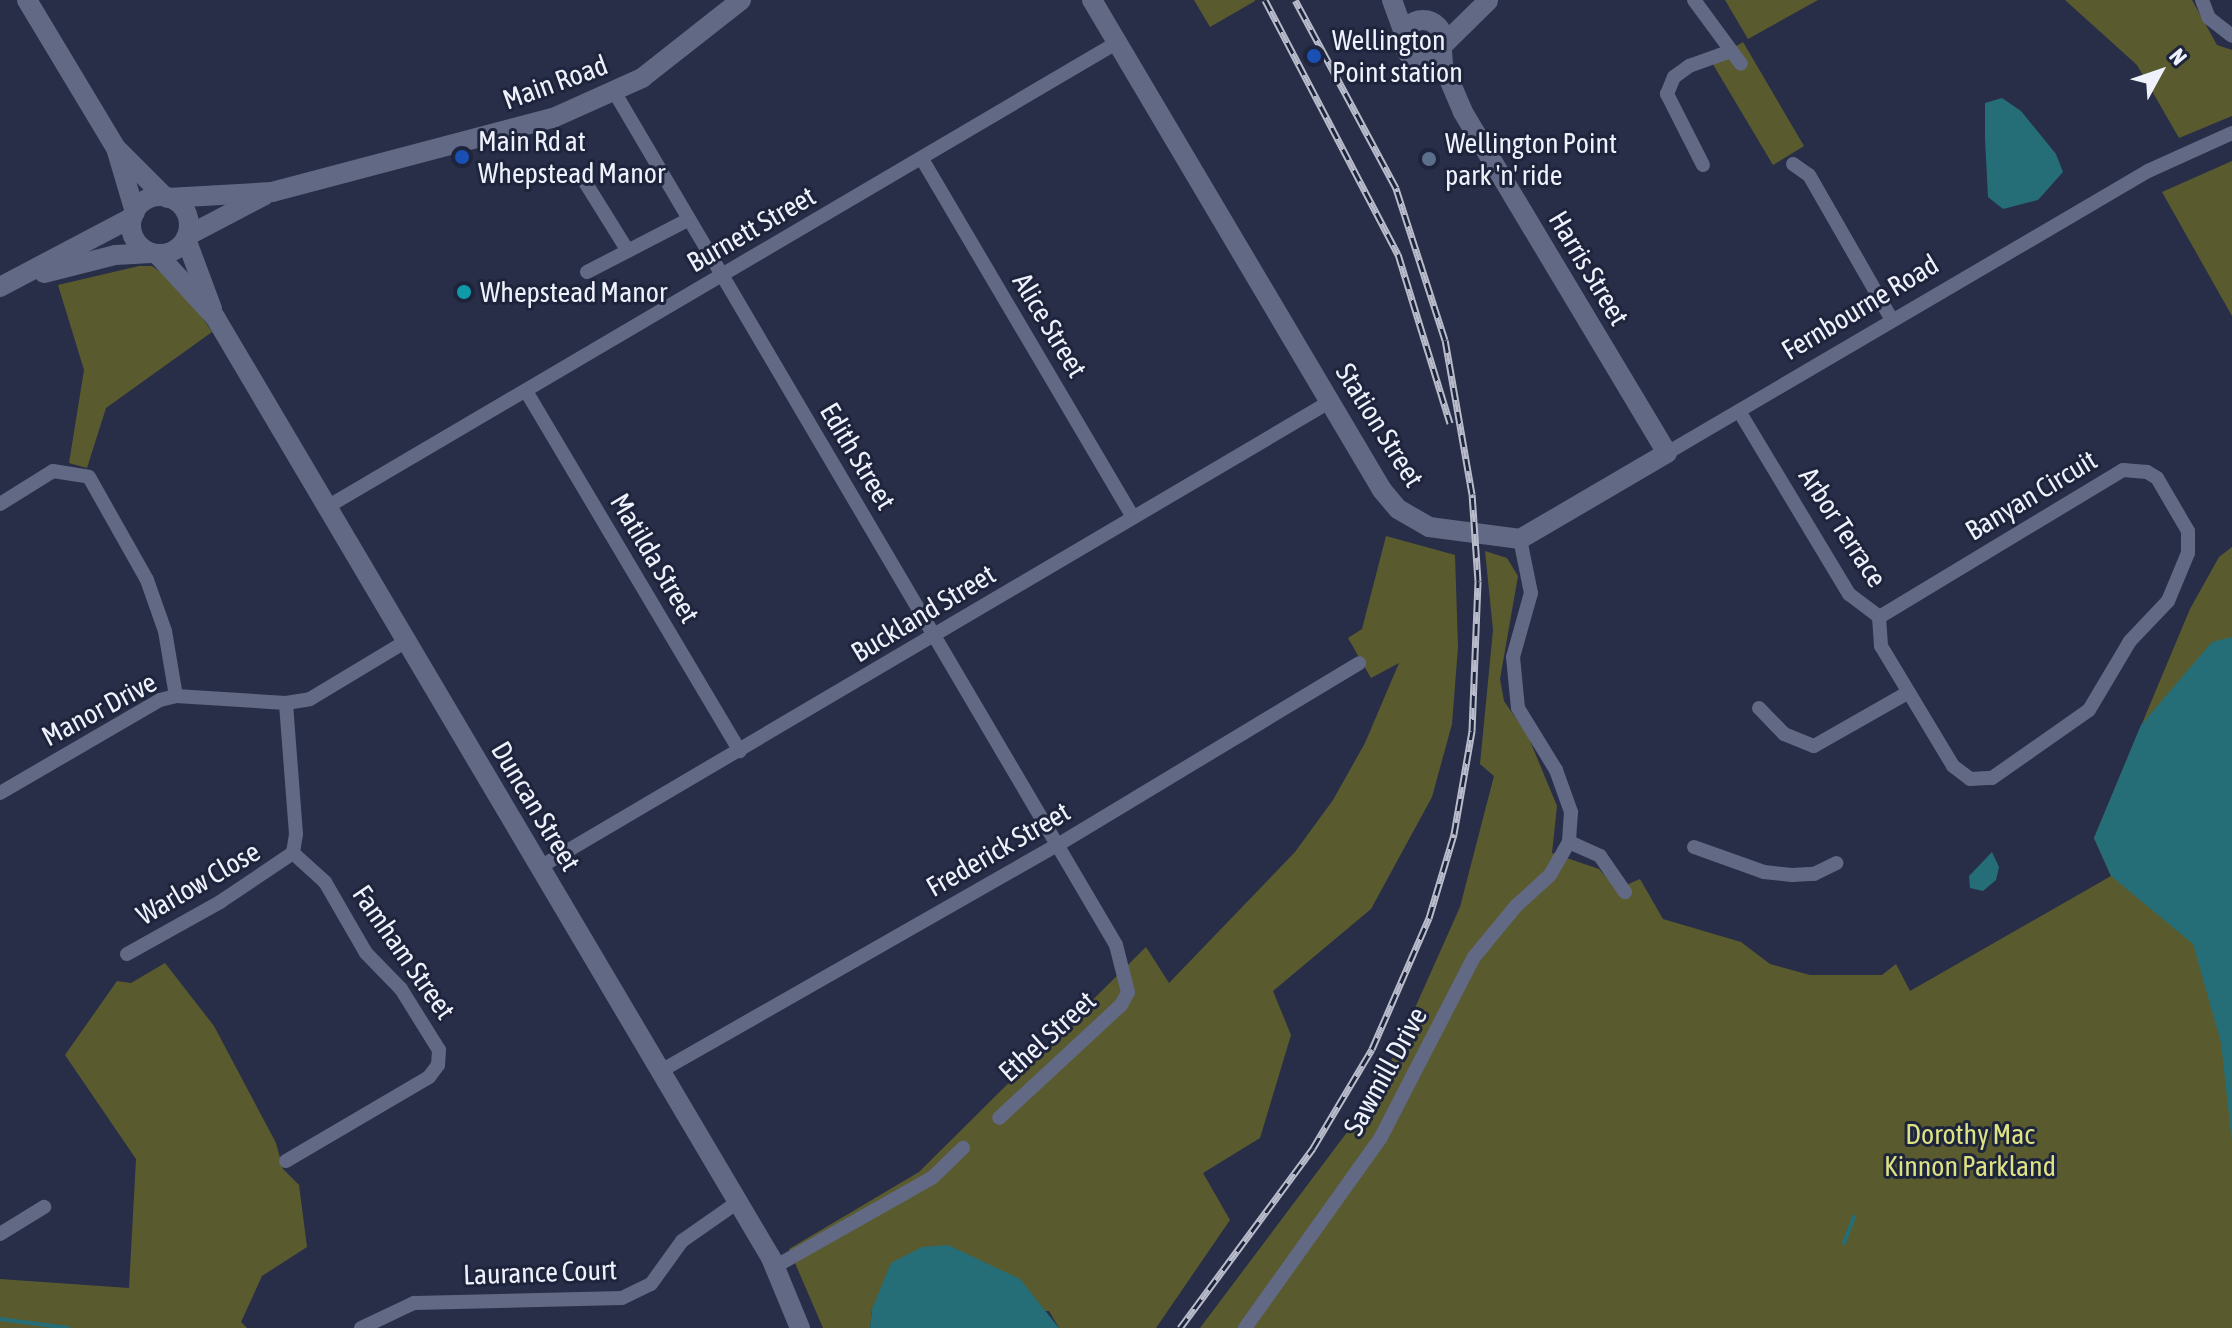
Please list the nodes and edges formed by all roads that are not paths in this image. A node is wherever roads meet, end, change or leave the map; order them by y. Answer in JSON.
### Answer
{"nodes":[{"id":1,"x":27,"y":0,"type":"edge"},
{"id":2,"x":741,"y":0,"type":"edge"},
{"id":3,"x":1092,"y":0,"type":"edge"},
{"id":4,"x":1392,"y":0,"type":"edge"},
{"id":5,"x":1402,"y":0,"type":"edge"},
{"id":6,"x":1694,"y":0,"type":"edge"},
{"id":7,"x":2202,"y":0,"type":"edge"},
{"id":8,"x":1490,"y":1,"type":"edge"},
{"id":9,"x":1428,"y":22,"type":"junction"},
{"id":10,"x":1404,"y":33,"type":"junction"},
{"id":11,"x":2232,"y":36,"type":"edge"},
{"id":12,"x":1118,"y":42,"type":"junction"},
{"id":13,"x":1442,"y":47,"type":"junction"},
{"id":14,"x":1731,"y":51,"type":"junction"},
{"id":15,"x":1416,"y":60,"type":"junction"},
{"id":16,"x":1741,"y":64,"type":"dead end"},
{"id":17,"x":615,"y":93,"type":"junction"},
{"id":18,"x":1463,"y":112,"type":"junction"},
{"id":19,"x":2232,"y":133,"type":"edge"},
{"id":20,"x":116,"y":148,"type":"junction"},
{"id":21,"x":922,"y":159,"type":"junction"},
{"id":22,"x":1793,"y":164,"type":"dead end"},
{"id":23,"x":1703,"y":165,"type":"dead end"},
{"id":24,"x":585,"y":182,"type":"dead end"},
{"id":25,"x":272,"y":192,"type":"junction"},
{"id":26,"x":167,"y":197,"type":"junction"},
{"id":27,"x":134,"y":214,"type":"junction"},
{"id":28,"x":686,"y":221,"type":"junction"},
{"id":29,"x":187,"y":238,"type":"junction"},
{"id":30,"x":628,"y":251,"type":"junction"},
{"id":31,"x":154,"y":253,"type":"junction"},
{"id":32,"x":587,"y":272,"type":"dead end"},
{"id":33,"x":720,"y":277,"type":"junction"},
{"id":34,"x":20,"y":278,"type":"junction"},
{"id":35,"x":0,"y":287,"type":"edge"},
{"id":36,"x":215,"y":317,"type":"junction"},
{"id":37,"x":1892,"y":320,"type":"junction"},
{"id":38,"x":526,"y":391,"type":"junction"},
{"id":39,"x":1331,"y":401,"type":"junction"},
{"id":40,"x":1739,"y":411,"type":"junction"},
{"id":41,"x":1667,"y":453,"type":"junction"},
{"id":42,"x":0,"y":504,"type":"edge"},
{"id":43,"x":327,"y":507,"type":"junction"},
{"id":44,"x":1133,"y":517,"type":"junction"},
{"id":45,"x":1520,"y":539,"type":"junction"},
{"id":46,"x":1879,"y":617,"type":"junction"},
{"id":47,"x":937,"y":636,"type":"junction"},
{"id":48,"x":405,"y":642,"type":"junction"},
{"id":49,"x":1359,"y":663,"type":"dead end"},
{"id":50,"x":1909,"y":692,"type":"junction"},
{"id":51,"x":176,"y":696,"type":"junction"},
{"id":52,"x":286,"y":703,"type":"junction"},
{"id":53,"x":1759,"y":708,"type":"dead end"},
{"id":54,"x":740,"y":751,"type":"junction"},
{"id":55,"x":1980,"y":780,"type":"joint"},
{"id":56,"x":0,"y":793,"type":"edge"},
{"id":57,"x":1569,"y":842,"type":"junction"},
{"id":58,"x":1056,"y":846,"type":"junction"},
{"id":59,"x":1694,"y":847,"type":"dead end"},
{"id":60,"x":293,"y":853,"type":"junction"},
{"id":61,"x":1837,"y":863,"type":"dead end"},
{"id":62,"x":540,"y":867,"type":"junction"},
{"id":63,"x":1625,"y":892,"type":"dead end"},
{"id":64,"x":127,"y":954,"type":"dead end"},
{"id":65,"x":659,"y":1072,"type":"junction"},
{"id":66,"x":999,"y":1118,"type":"dead end"},
{"id":67,"x":963,"y":1148,"type":"dead end"},
{"id":68,"x":286,"y":1161,"type":"dead end"},
{"id":69,"x":738,"y":1202,"type":"junction"},
{"id":70,"x":44,"y":1207,"type":"dead end"},
{"id":71,"x":0,"y":1234,"type":"edge"},
{"id":72,"x":776,"y":1266,"type":"junction"},
{"id":73,"x":361,"y":1328,"type":"edge"},
{"id":74,"x":800,"y":1328,"type":"edge"},
{"id":75,"x":1245,"y":1328,"type":"edge"}],
"edges":[{"from":1,"to":20,"type":"street"},
{"from":2,"to":17,"type":"street","name":"Main Road"},
{"from":3,"to":12,"type":"street","name":"Station Street"},
{"from":4,"to":10,"type":"street"},
{"from":5,"to":9,"type":"street"},
{"from":6,"to":14,"type":"street"},
{"from":7,"to":11,"type":"street"},
{"from":8,"to":9,"type":"street"},
{"from":8,"to":13,"type":"street"},
{"from":9,"to":10,"type":"street"},
{"from":9,"to":13,"type":"street"},
{"from":10,"to":15,"type":"street"},
{"from":12,"to":21,"type":"street","name":"Burnett Street"},
{"from":12,"to":39,"type":"street","name":"Station Street"},
{"from":13,"to":15,"type":"street"},
{"from":13,"to":18,"type":"street","name":"Harris Street"},
{"from":14,"to":16,"type":"street"},
{"from":14,"to":23,"type":"street"},
{"from":15,"to":18,"type":"street","name":"Harris Street"},
{"from":17,"to":25,"type":"street","name":"Main Road"},
{"from":17,"to":28,"type":"street","name":"Edith Street"},
{"from":18,"to":41,"type":"street","name":"Harris Street"},
{"from":19,"to":37,"type":"street","name":"Fernbourne Road"},
{"from":20,"to":26,"type":"street"},
{"from":20,"to":27,"type":"street"},
{"from":21,"to":33,"type":"street","name":"Burnett Street"},
{"from":21,"to":44,"type":"street","name":"Alice Street"},
{"from":22,"to":37,"type":"street"},
{"from":24,"to":30,"type":"street"},
{"from":25,"to":26,"type":"street","name":"Main Road"},
{"from":25,"to":29,"type":"street","name":"Main Road"},
{"from":26,"to":27,"type":"street"},
{"from":26,"to":29,"type":"street"},
{"from":27,"to":31,"type":"street"},
{"from":27,"to":34,"type":"street"},
{"from":28,"to":30,"type":"street"},
{"from":28,"to":33,"type":"street","name":"Edith Street"},
{"from":29,"to":31,"type":"street"},
{"from":29,"to":36,"type":"street","name":"Duncan Street"},
{"from":30,"to":32,"type":"street"},
{"from":31,"to":34,"type":"street"},
{"from":31,"to":36,"type":"street","name":"Duncan Street"},
{"from":33,"to":38,"type":"street","name":"Burnett Street"},
{"from":33,"to":47,"type":"street","name":"Edith Street"},
{"from":34,"to":35,"type":"street"},
{"from":36,"to":43,"type":"street","name":"Duncan Street"},
{"from":37,"to":40,"type":"street","name":"Fernbourne Road"},
{"from":38,"to":43,"type":"street","name":"Burnett Street"},
{"from":38,"to":54,"type":"street","name":"Matilda Street"},
{"from":39,"to":44,"type":"street","name":"Buckland Street"},
{"from":39,"to":45,"type":"street","name":"Station Street"},
{"from":40,"to":41,"type":"street","name":"Fernbourne Road"},
{"from":40,"to":46,"type":"street","name":"Arbor Terrace"},
{"from":41,"to":45,"type":"street","name":"Fernbourne Road"},
{"from":42,"to":51,"type":"street"},
{"from":43,"to":48,"type":"street","name":"Duncan Street"},
{"from":44,"to":47,"type":"street","name":"Buckland Street"},
{"from":45,"to":57,"type":"street"},
{"from":46,"to":50,"type":"street","name":"Arbor Terrace"},
{"from":46,"to":55,"type":"street","name":"Banyan Circuit"},
{"from":47,"to":54,"type":"street","name":"Buckland Street"},
{"from":47,"to":58,"type":"street","name":"Edith Street"},
{"from":48,"to":52,"type":"street","name":"Manor Drive"},
{"from":48,"to":62,"type":"street","name":"Duncan Street"},
{"from":49,"to":58,"type":"street","name":"Frederick Street"},
{"from":50,"to":53,"type":"street"},
{"from":50,"to":55,"type":"street","name":"Arbor Terrace"},
{"from":51,"to":52,"type":"street","name":"Manor Drive"},
{"from":51,"to":56,"type":"street","name":"Manor Drive"},
{"from":52,"to":60,"type":"street"},
{"from":54,"to":62,"type":"street","name":"Buckland Street"},
{"from":57,"to":63,"type":"street"},
{"from":57,"to":75,"type":"street","name":"Sawmill Drive"},
{"from":58,"to":65,"type":"street","name":"Frederick Street"},
{"from":58,"to":66,"type":"street","name":"Ethel Street"},
{"from":59,"to":61,"type":"street"},
{"from":60,"to":64,"type":"street","name":"Warlow Close"},
{"from":60,"to":68,"type":"street","name":"Famham Street"},
{"from":62,"to":65,"type":"street","name":"Duncan Street"},
{"from":65,"to":69,"type":"street","name":"Duncan Street"},
{"from":67,"to":72,"type":"street"},
{"from":69,"to":72,"type":"street","name":"Duncan Street"},
{"from":69,"to":73,"type":"street","name":"Laurance Court"},
{"from":70,"to":71,"type":"street"},
{"from":72,"to":74,"type":"street","name":"Duncan Street"}]}
